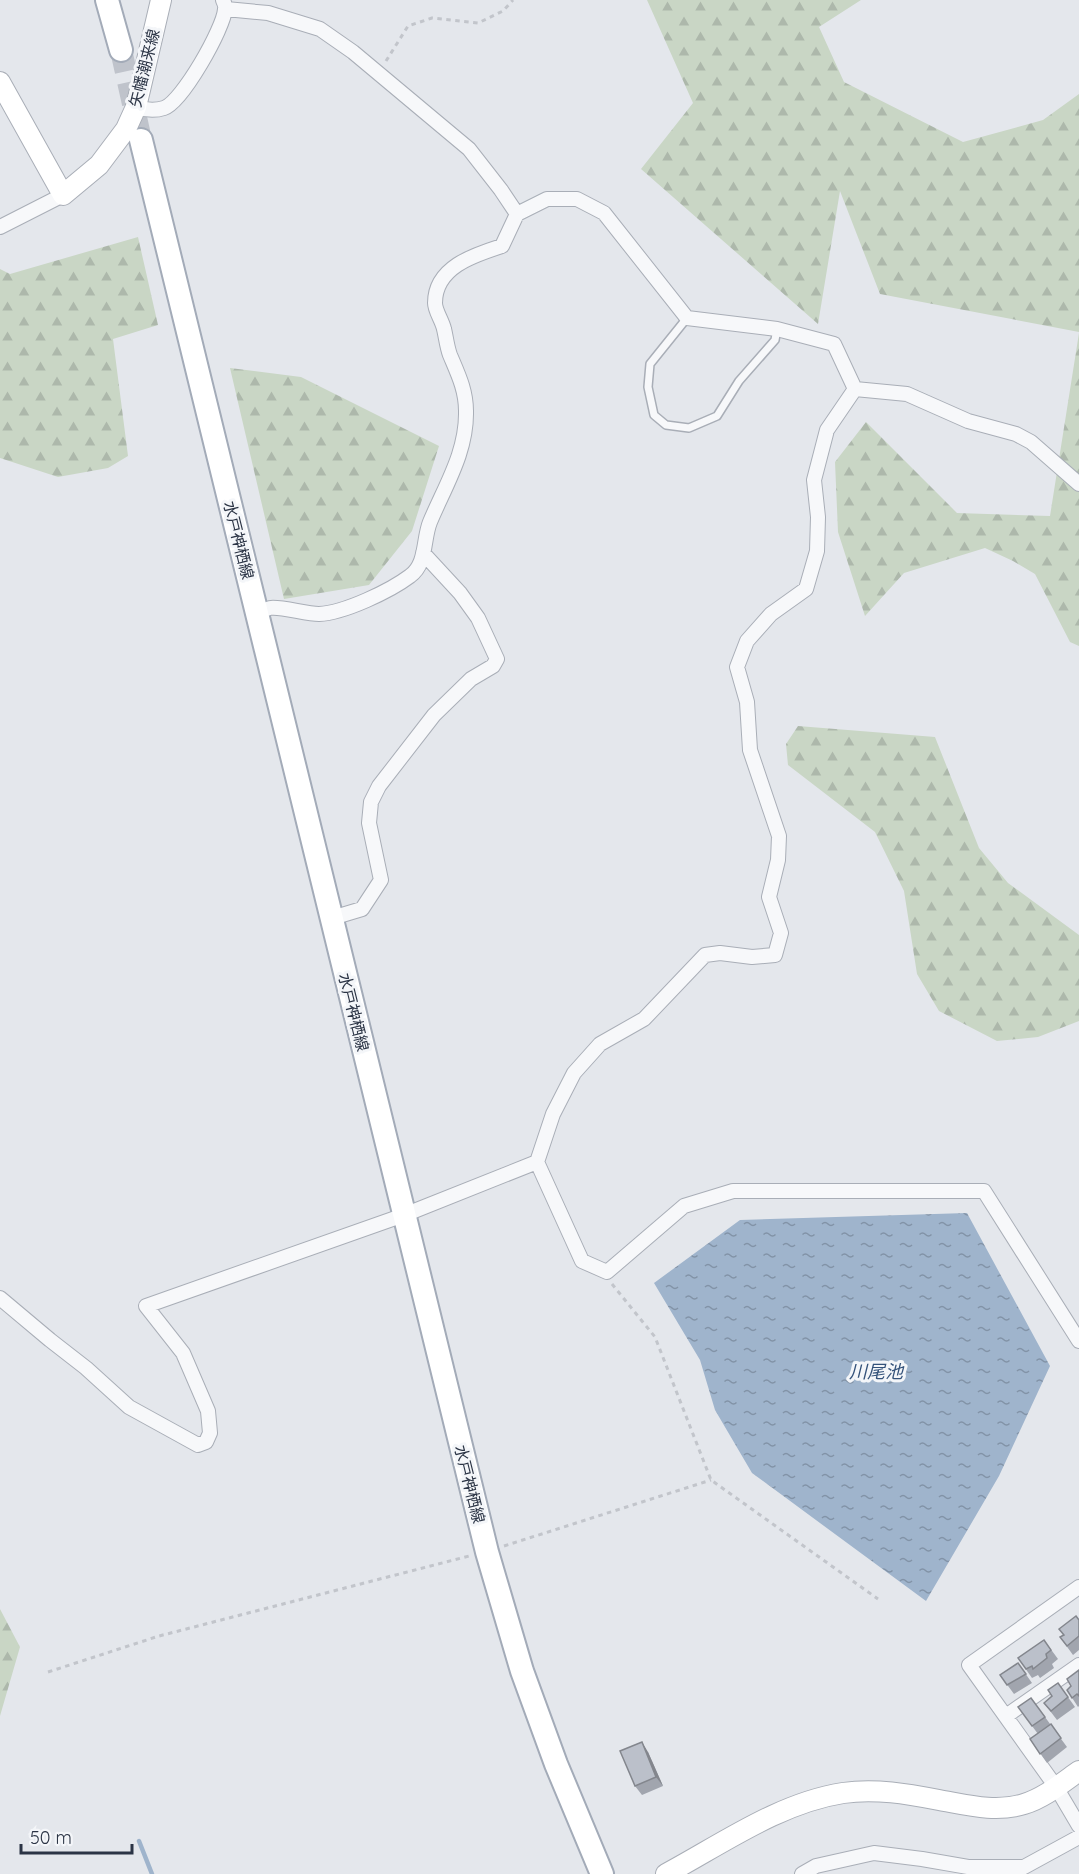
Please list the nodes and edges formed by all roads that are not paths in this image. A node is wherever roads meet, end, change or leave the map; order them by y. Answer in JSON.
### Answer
{"nodes":[{"id":1,"x":107,"y":0,"type":"edge"},
{"id":2,"x":161,"y":0,"type":"edge"},
{"id":3,"x":224,"y":5,"type":"edge"},
{"id":4,"x":121,"y":51,"type":"tunnel mouth"},
{"id":5,"x":0,"y":82,"type":"edge"},
{"id":6,"x":136,"y":107,"type":"junction"},
{"id":7,"x":141,"y":140,"type":"tunnel mouth"},
{"id":8,"x":63,"y":195,"type":"junction"},
{"id":9,"x":517,"y":214,"type":"junction"},
{"id":10,"x":0,"y":227,"type":"edge"},
{"id":11,"x":687,"y":318,"type":"junction"},
{"id":12,"x":777,"y":329,"type":"junction"},
{"id":13,"x":855,"y":389,"type":"junction"},
{"id":14,"x":1079,"y":484,"type":"edge"},
{"id":15,"x":423,"y":553,"type":"junction"},
{"id":16,"x":257,"y":614,"type":"junction"},
{"id":17,"x":332,"y":918,"type":"junction"},
{"id":18,"x":537,"y":1162,"type":"junction"},
{"id":19,"x":404,"y":1215,"type":"junction"},
{"id":20,"x":0,"y":1298,"type":"edge"},
{"id":21,"x":1079,"y":1341,"type":"edge"},
{"id":22,"x":1079,"y":1587,"type":"edge"},
{"id":23,"x":1079,"y":1665,"type":"edge"},
{"id":24,"x":1006,"y":1716,"type":"junction"},
{"id":25,"x":1079,"y":1771,"type":"edge"},
{"id":26,"x":1056,"y":1787,"type":"junction"},
{"id":27,"x":1079,"y":1826,"type":"edge"},
{"id":28,"x":1079,"y":1837,"type":"edge"},
{"id":29,"x":1026,"y":1870,"type":"edge"},
{"id":30,"x":602,"y":1874,"type":"edge"},
{"id":31,"x":666,"y":1874,"type":"edge"},
{"id":32,"x":802,"y":1874,"type":"edge"}],
"edges":[{"from":1,"to":4,"type":"main road"},
{"from":2,"to":6,"type":"street","name":"矢幡潮来線"},
{"from":3,"to":6,"type":"street"},
{"from":3,"to":9,"type":"street"},
{"from":5,"to":8,"type":"street"},
{"from":6,"to":8,"type":"street","name":"矢幡潮来線"},
{"from":7,"to":16,"type":"main road","name":"水戸神栖線"},
{"from":8,"to":10,"type":"street"},
{"from":9,"to":11,"type":"street"},
{"from":9,"to":15,"type":"street"},
{"from":11,"to":12,"type":"street"},
{"from":11,"to":12,"type":"lane"},
{"from":12,"to":13,"type":"street"},
{"from":13,"to":14,"type":"street"},
{"from":13,"to":18,"type":"street"},
{"from":15,"to":16,"type":"street"},
{"from":15,"to":17,"type":"street"},
{"from":16,"to":17,"type":"main road","name":"水戸神栖線"},
{"from":17,"to":19,"type":"main road","name":"水戸神栖線"},
{"from":18,"to":19,"type":"street"},
{"from":18,"to":21,"type":"street"},
{"from":19,"to":20,"type":"street"},
{"from":19,"to":30,"type":"main road","name":"水戸神栖線"},
{"from":22,"to":24,"type":"street"},
{"from":23,"to":24,"type":"street"},
{"from":24,"to":26,"type":"street"},
{"from":25,"to":26,"type":"street"},
{"from":26,"to":27,"type":"street"},
{"from":26,"to":31,"type":"street"},
{"from":28,"to":29,"type":"street"},
{"from":29,"to":32,"type":"street"}]}
